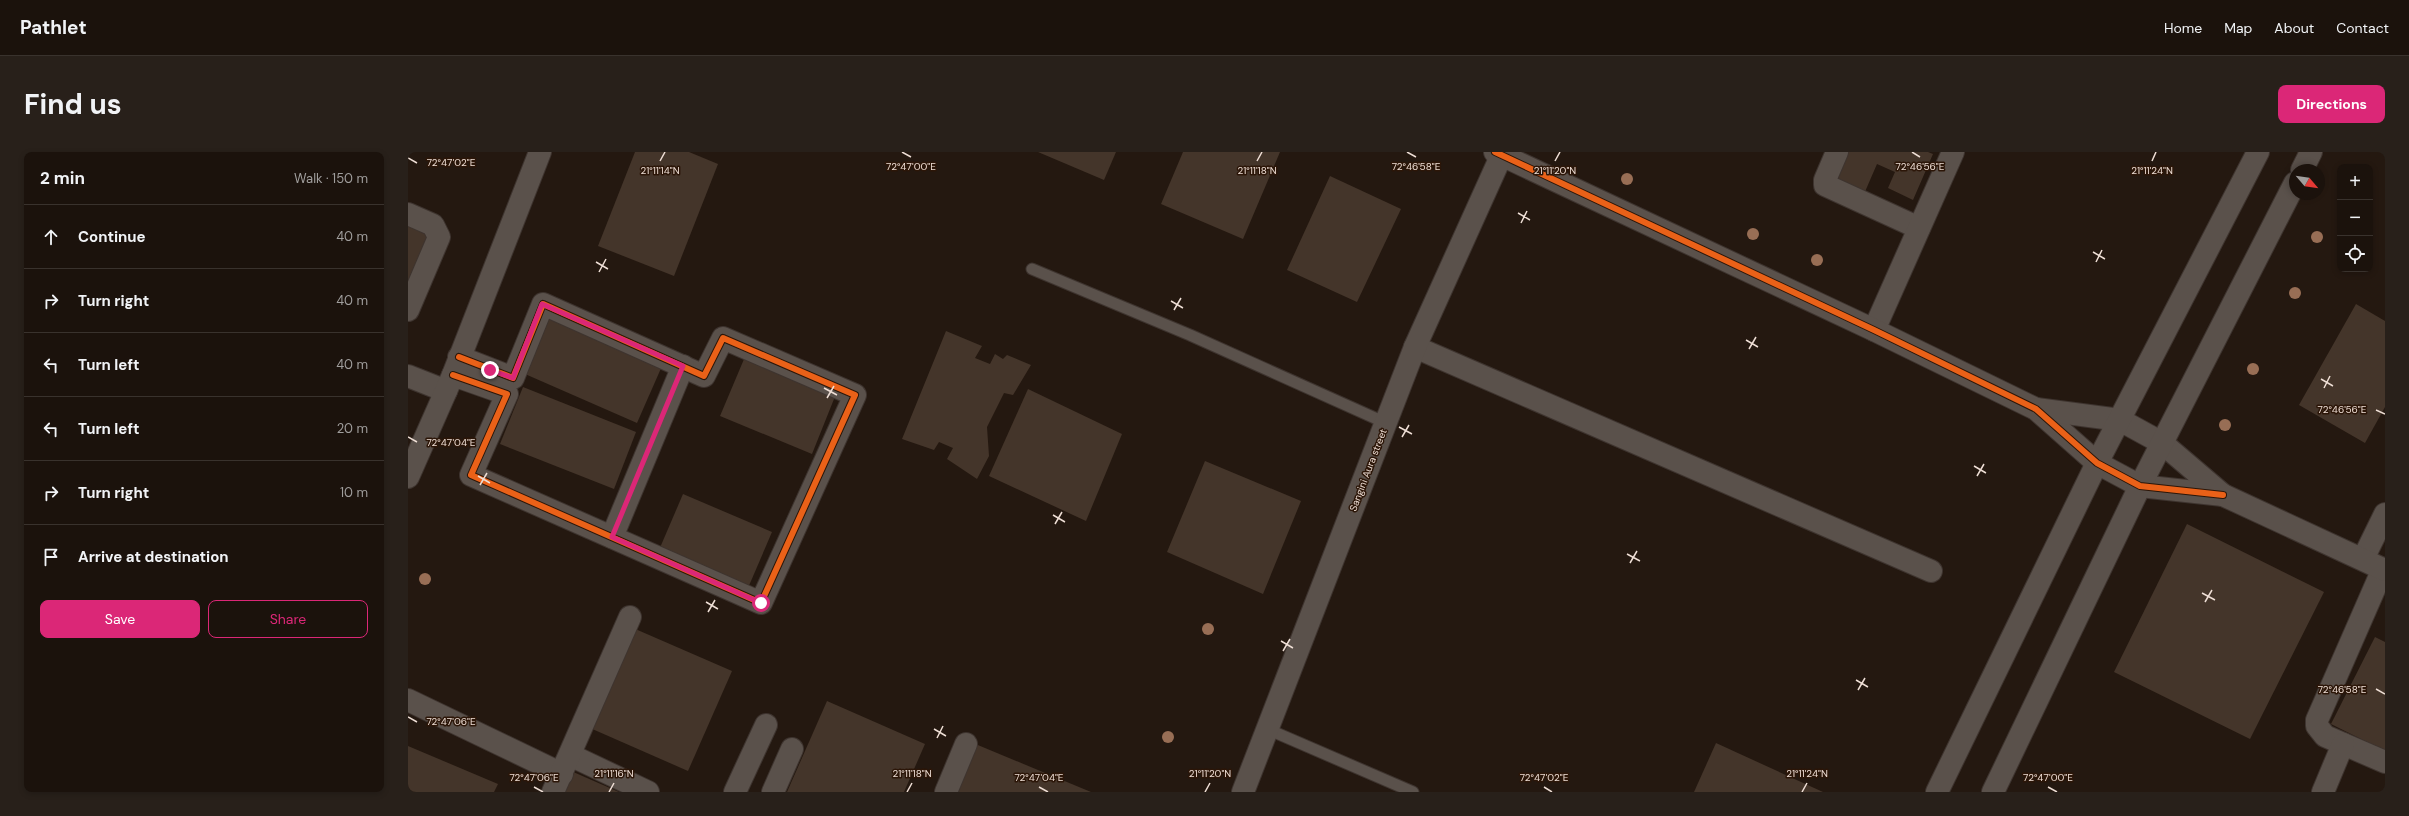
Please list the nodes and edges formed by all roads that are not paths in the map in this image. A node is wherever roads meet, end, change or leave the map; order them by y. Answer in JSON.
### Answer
{"nodes":[{"id":1,"x":540,"y":152,"type":"edge"},
{"id":2,"x":1837,"y":152,"type":"edge"},
{"id":3,"x":1953,"y":152,"type":"edge"},
{"id":4,"x":2258,"y":152,"type":"edge"},
{"id":5,"x":2311,"y":152,"type":"edge"},
{"id":6,"x":1500,"y":153,"type":"edge"},
{"id":7,"x":2305,"y":164,"type":"edge"},
{"id":8,"x":2289,"y":195,"type":"edge"},
{"id":9,"x":408,"y":214,"type":"edge"},
{"id":10,"x":1919,"y":228,"type":"junction"},
{"id":11,"x":1032,"y":269,"type":"dead end"},
{"id":12,"x":408,"y":310,"type":"edge"},
{"id":13,"x":1874,"y":330,"type":"junction"},
{"id":14,"x":1415,"y":347,"type":"junction"},
{"id":15,"x":683,"y":366,"type":"junction"},
{"id":16,"x":453,"y":375,"type":"junction"},
{"id":17,"x":408,"y":376,"type":"edge"},
{"id":18,"x":487,"y":377,"type":"junction"},
{"id":19,"x":2036,"y":409,"type":"junction"},
{"id":20,"x":2120,"y":420,"type":"junction"},
{"id":21,"x":1386,"y":423,"type":"junction"},
{"id":22,"x":2162,"y":443,"type":"junction"},
{"id":23,"x":2097,"y":463,"type":"junction"},
{"id":24,"x":408,"y":477,"type":"edge"},
{"id":25,"x":2140,"y":486,"type":"junction"},
{"id":26,"x":2223,"y":495,"type":"junction"},
{"id":27,"x":2385,"y":514,"type":"edge"},
{"id":28,"x":612,"y":537,"type":"junction"},
{"id":29,"x":2362,"y":559,"type":"junction"},
{"id":30,"x":2384,"y":569,"type":"edge"},
{"id":31,"x":1931,"y":571,"type":"dead end"},
{"id":32,"x":630,"y":617,"type":"dead end"},
{"id":33,"x":408,"y":700,"type":"edge"},
{"id":34,"x":766,"y":726,"type":"dead end"},
{"id":35,"x":1267,"y":729,"type":"junction"},
{"id":36,"x":966,"y":744,"type":"dead end"},
{"id":37,"x":2343,"y":744,"type":"junction"},
{"id":38,"x":792,"y":749,"type":"dead end"},
{"id":39,"x":2385,"y":762,"type":"edge"},
{"id":40,"x":562,"y":774,"type":"edge"},
{"id":41,"x":648,"y":792,"type":"edge"},
{"id":42,"x":735,"y":792,"type":"edge"},
{"id":43,"x":773,"y":792,"type":"edge"},
{"id":44,"x":946,"y":792,"type":"edge"},
{"id":45,"x":1243,"y":792,"type":"edge"},
{"id":46,"x":1413,"y":792,"type":"edge"},
{"id":47,"x":1937,"y":792,"type":"edge"},
{"id":48,"x":1993,"y":792,"type":"edge"},
{"id":49,"x":2323,"y":792,"type":"edge"}],
"edges":[{"from":1,"to":16,"type":"street"},
{"from":2,"to":10,"type":"street"},
{"from":3,"to":10,"type":"street"},
{"from":4,"to":20,"type":"street"},
{"from":5,"to":7,"type":"street"},
{"from":6,"to":13,"type":"street"},
{"from":6,"to":14,"type":"street","name":"Sangini Aura street"},
{"from":8,"to":22,"type":"street"},
{"from":9,"to":12,"type":"street"},
{"from":10,"to":13,"type":"street"},
{"from":11,"to":21,"type":"lane"},
{"from":13,"to":19,"type":"street"},
{"from":14,"to":21,"type":"street","name":"Sangini Aura street"},
{"from":14,"to":31,"type":"street"},
{"from":15,"to":18,"type":"street"},
{"from":15,"to":28,"type":"street"},
{"from":15,"to":28,"type":"street"},
{"from":16,"to":17,"type":"street"},
{"from":16,"to":18,"type":"street"},
{"from":16,"to":24,"type":"street"},
{"from":18,"to":28,"type":"street"},
{"from":19,"to":20,"type":"street"},
{"from":19,"to":23,"type":"street"},
{"from":20,"to":22,"type":"street"},
{"from":20,"to":23,"type":"street"},
{"from":21,"to":35,"type":"street","name":"Sangini Aura street"},
{"from":22,"to":25,"type":"street"},
{"from":22,"to":26,"type":"street"},
{"from":23,"to":25,"type":"street"},
{"from":23,"to":47,"type":"street"},
{"from":25,"to":26,"type":"street"},
{"from":25,"to":48,"type":"street"},
{"from":26,"to":29,"type":"street"},
{"from":27,"to":29,"type":"street"},
{"from":29,"to":30,"type":"street"},
{"from":30,"to":37,"type":"street"},
{"from":32,"to":40,"type":"street"},
{"from":33,"to":40,"type":"street"},
{"from":34,"to":42,"type":"street"},
{"from":35,"to":45,"type":"street","name":"Sangini Aura street"},
{"from":35,"to":46,"type":"lane"},
{"from":36,"to":44,"type":"street"},
{"from":37,"to":39,"type":"street"},
{"from":37,"to":49,"type":"street"},
{"from":38,"to":43,"type":"street"},
{"from":40,"to":41,"type":"street"}]}
